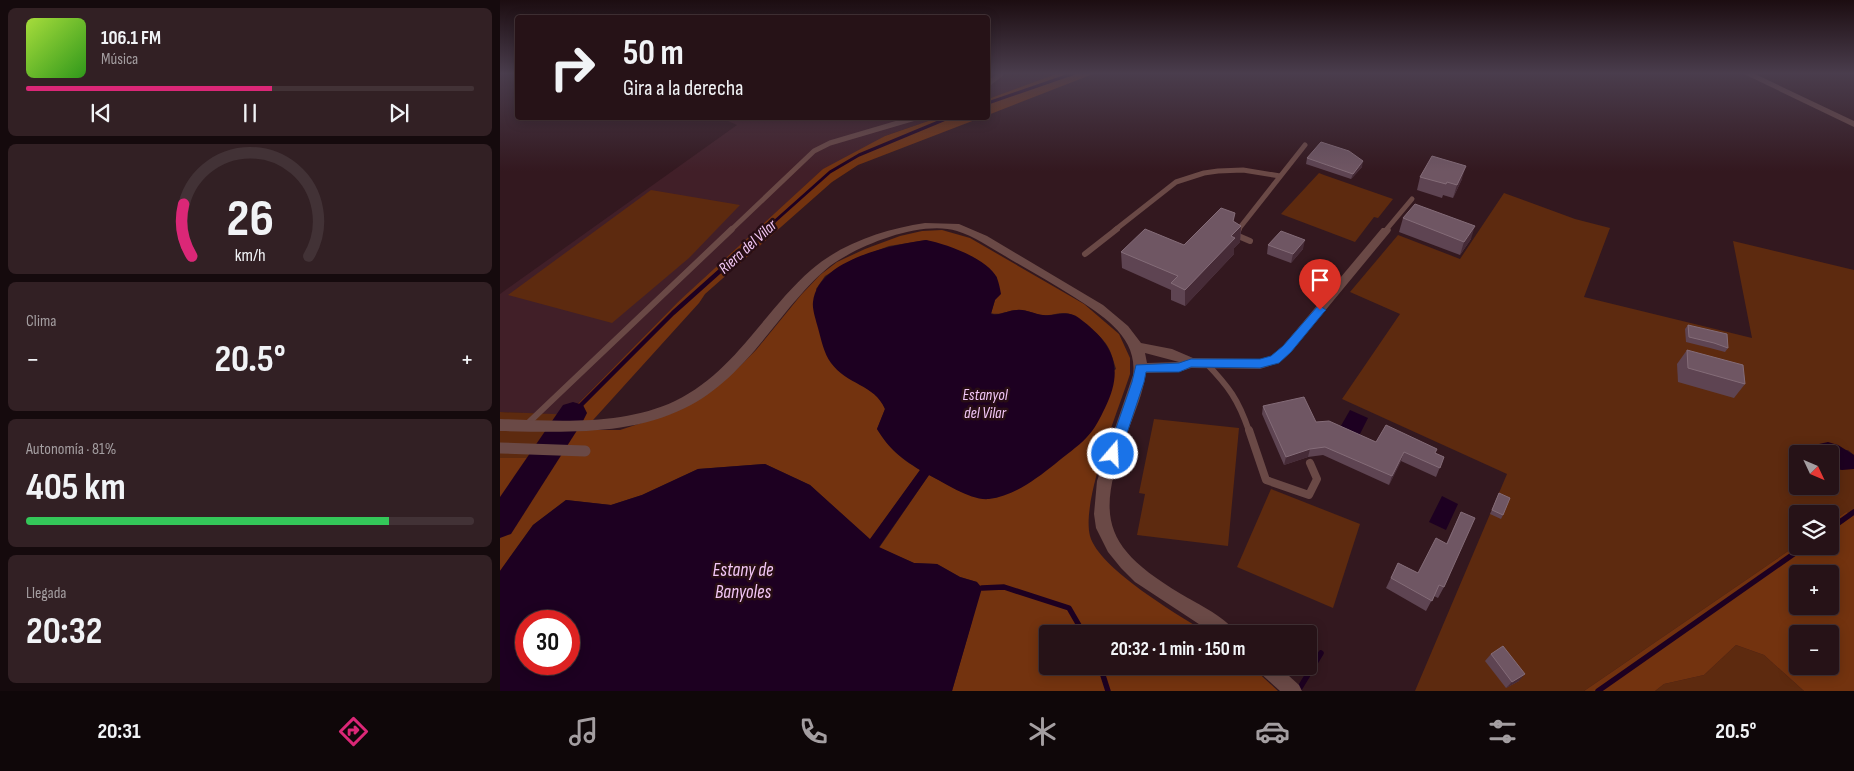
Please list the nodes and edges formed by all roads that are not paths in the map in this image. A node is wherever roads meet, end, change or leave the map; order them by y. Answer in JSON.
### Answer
{"nodes":[{"id":1,"x":1816,"y":106,"type":"edge"},
{"id":2,"x":908,"y":120,"type":"edge"},
{"id":3,"x":1854,"y":124,"type":"edge"},
{"id":4,"x":1305,"y":145,"type":"dead end"},
{"id":5,"x":1280,"y":176,"type":"junction"},
{"id":6,"x":1412,"y":199,"type":"dead end"},
{"id":7,"x":1386,"y":230,"type":"joint"},
{"id":8,"x":1250,"y":241,"type":"dead end"},
{"id":9,"x":1085,"y":254,"type":"dead end"},
{"id":10,"x":1137,"y":347,"type":"junction"},
{"id":11,"x":1191,"y":363,"type":"junction"},
{"id":12,"x":1206,"y":363,"type":"junction"},
{"id":13,"x":1140,"y":368,"type":"junction"},
{"id":14,"x":500,"y":425,"type":"edge"},
{"id":15,"x":526,"y":425,"type":"junction"},
{"id":16,"x":500,"y":448,"type":"edge"},
{"id":17,"x":585,"y":450,"type":"dead end"},
{"id":18,"x":1310,"y":463,"type":"dead end"},
{"id":19,"x":1217,"y":625,"type":"edge"},
{"id":20,"x":1275,"y":675,"type":"edge"},
{"id":21,"x":1293,"y":691,"type":"edge"}],
"edges":[{"from":1,"to":3,"type":"street"},
{"from":2,"to":15,"type":"lane"},
{"from":4,"to":5,"type":"lane"},
{"from":5,"to":8,"type":"lane"},
{"from":5,"to":9,"type":"lane"},
{"from":6,"to":7,"type":"lane"},
{"from":7,"to":12,"type":"street"},
{"from":10,"to":11,"type":"street"},
{"from":10,"to":13,"type":"street"},
{"from":10,"to":15,"type":"street"},
{"from":11,"to":12,"type":"street"},
{"from":11,"to":13,"type":"street"},
{"from":12,"to":18,"type":"lane"},
{"from":13,"to":19,"type":"street"},
{"from":14,"to":15,"type":"street"},
{"from":16,"to":17,"type":"street"},
{"from":20,"to":21,"type":"street"}]}
